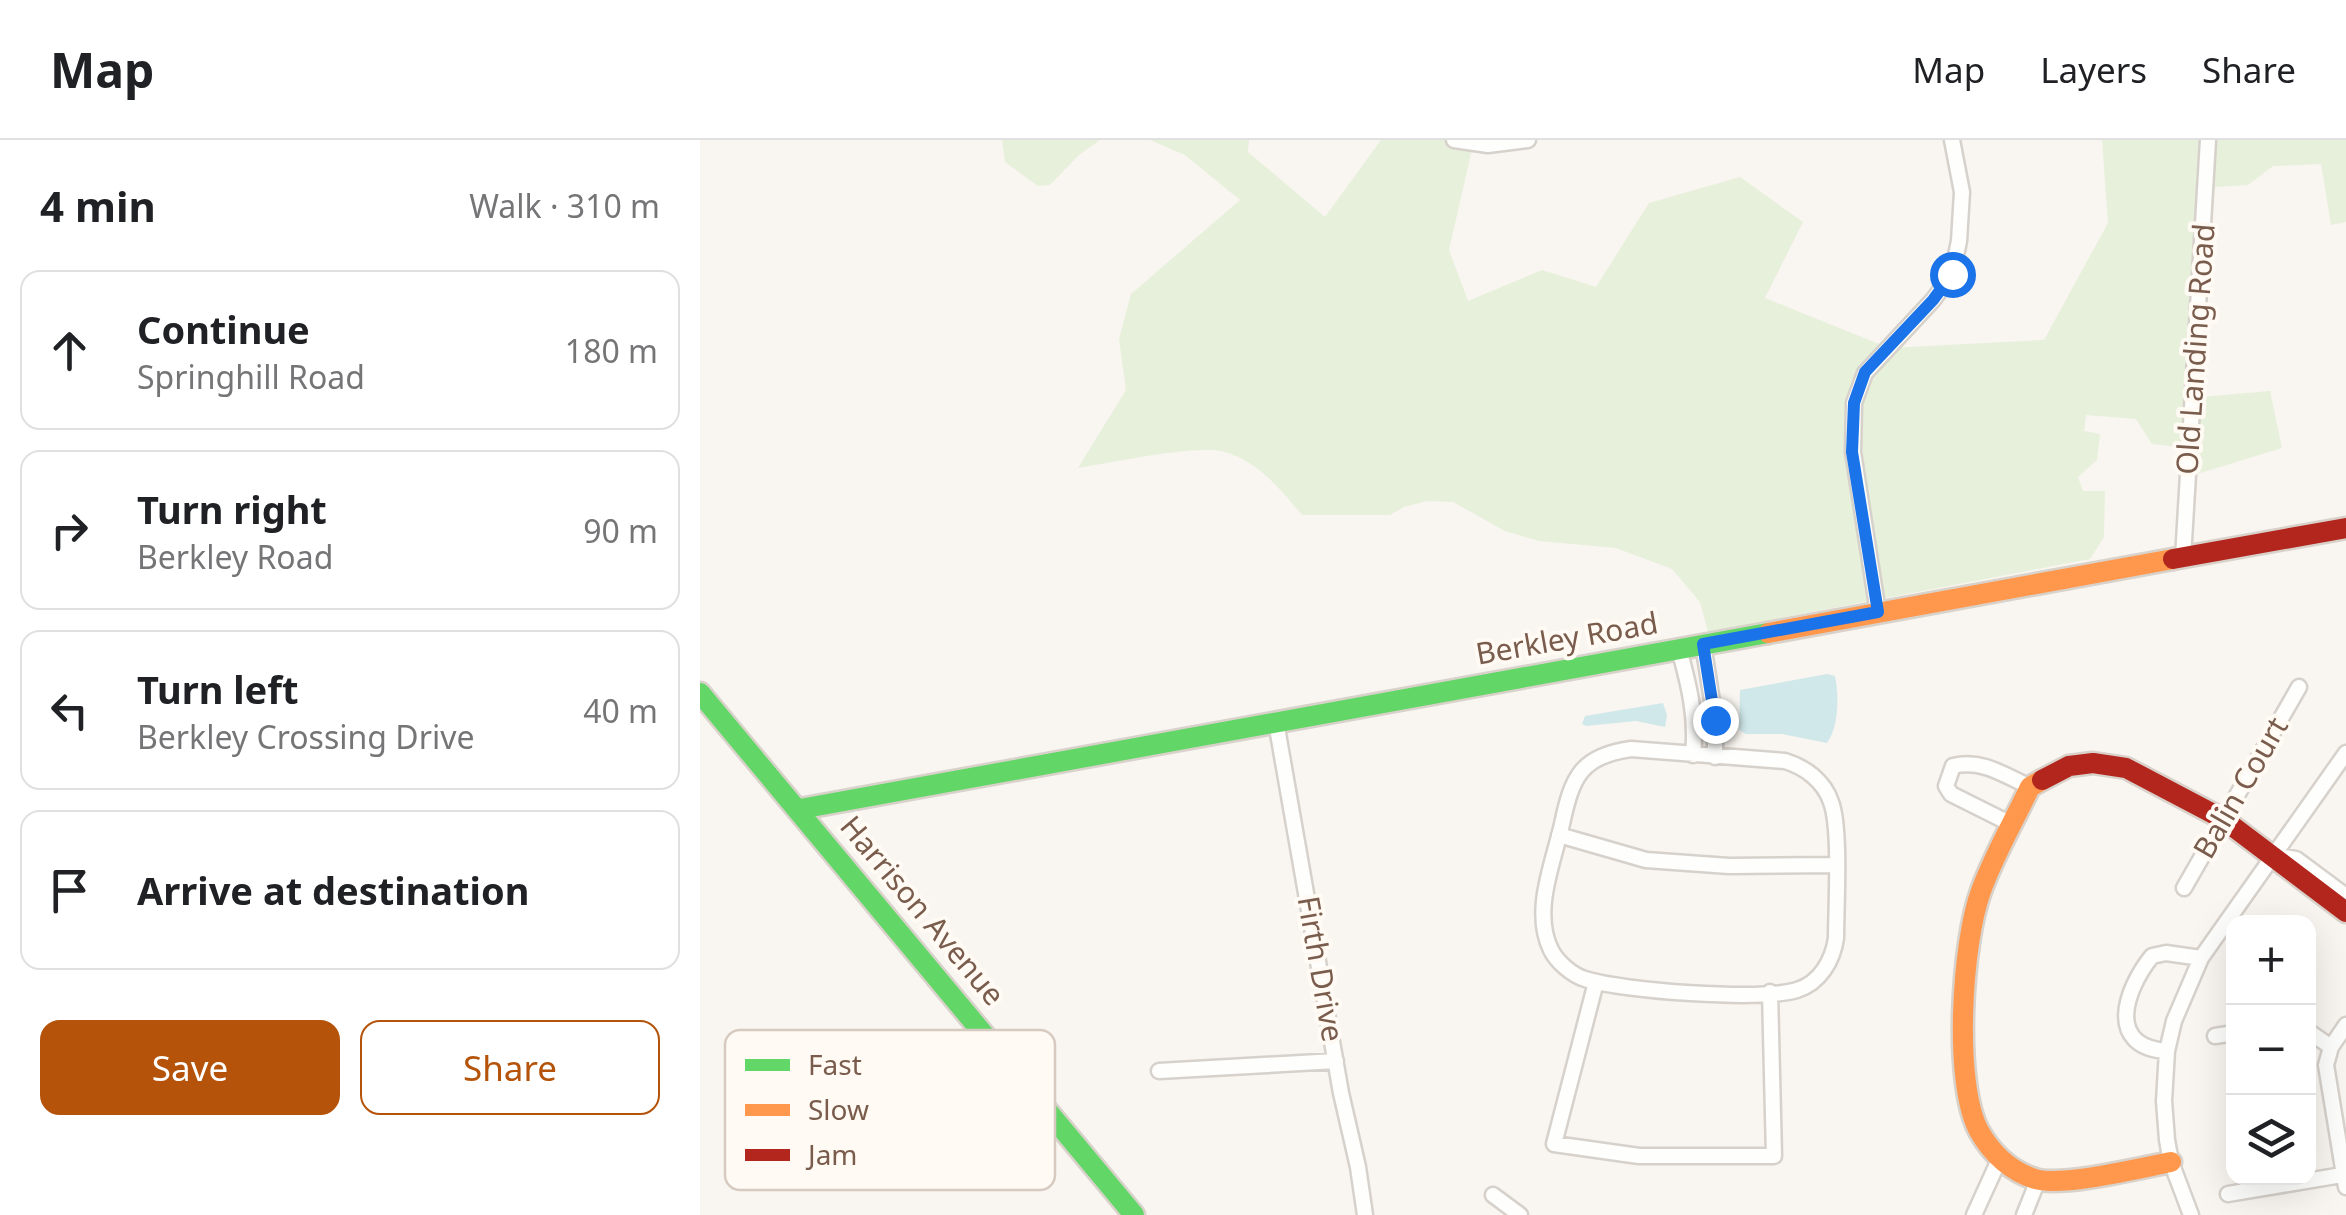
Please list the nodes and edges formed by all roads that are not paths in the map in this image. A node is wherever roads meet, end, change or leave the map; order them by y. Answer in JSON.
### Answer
{"nodes":[{"id":1,"x":1454,"y":140,"type":"edge"},
{"id":2,"x":1528,"y":140,"type":"edge"},
{"id":3,"x":1952,"y":140,"type":"edge"},
{"id":4,"x":2208,"y":140,"type":"edge"},
{"id":5,"x":2346,"y":528,"type":"edge"},
{"id":6,"x":2182,"y":558,"type":"junction"},
{"id":7,"x":1878,"y":612,"type":"junction"},
{"id":8,"x":1703,"y":644,"type":"junction"},
{"id":9,"x":1679,"y":649,"type":"junction"},
{"id":10,"x":2299,"y":688,"type":"dead end"},
{"id":11,"x":700,"y":693,"type":"edge"},
{"id":12,"x":1276,"y":722,"type":"junction"},
{"id":13,"x":2346,"y":753,"type":"edge"},
{"id":14,"x":1693,"y":755,"type":"junction"},
{"id":15,"x":1715,"y":757,"type":"junction"},
{"id":16,"x":2030,"y":788,"type":"junction"},
{"id":17,"x":800,"y":810,"type":"junction"},
{"id":18,"x":2222,"y":819,"type":"junction"},
{"id":19,"x":2013,"y":825,"type":"junction"},
{"id":20,"x":1559,"y":835,"type":"junction"},
{"id":21,"x":2274,"y":855,"type":"junction"},
{"id":22,"x":1835,"y":865,"type":"junction"},
{"id":23,"x":2184,"y":888,"type":"dead end"},
{"id":24,"x":2346,"y":896,"type":"edge"},
{"id":25,"x":2346,"y":912,"type":"edge"},
{"id":26,"x":2202,"y":958,"type":"junction"},
{"id":27,"x":1596,"y":982,"type":"junction"},
{"id":28,"x":1770,"y":992,"type":"junction"},
{"id":29,"x":2346,"y":1025,"type":"edge"},
{"id":30,"x":981,"y":1030,"type":"edge"},
{"id":31,"x":2226,"y":1034,"type":"edge"},
{"id":32,"x":2216,"y":1036,"type":"dead end"},
{"id":33,"x":2316,"y":1037,"type":"edge"},
{"id":34,"x":2330,"y":1047,"type":"junction"},
{"id":35,"x":2167,"y":1051,"type":"junction"},
{"id":36,"x":1336,"y":1061,"type":"junction"},
{"id":37,"x":1159,"y":1071,"type":"dead end"},
{"id":38,"x":1055,"y":1119,"type":"edge"},
{"id":39,"x":1999,"y":1160,"type":"junction"},
{"id":40,"x":2171,"y":1162,"type":"junction"},
{"id":41,"x":2038,"y":1180,"type":"junction"},
{"id":42,"x":2344,"y":1181,"type":"edge"},
{"id":43,"x":1492,"y":1194,"type":"dead end"},
{"id":44,"x":2228,"y":1194,"type":"dead end"},
{"id":45,"x":1134,"y":1215,"type":"edge"},
{"id":46,"x":1365,"y":1215,"type":"edge"},
{"id":47,"x":1520,"y":1215,"type":"edge"},
{"id":48,"x":1974,"y":1215,"type":"edge"},
{"id":49,"x":2024,"y":1215,"type":"edge"},
{"id":50,"x":2190,"y":1215,"type":"edge"}],
"edges":[{"from":1,"to":2,"type":"street"},
{"from":3,"to":7,"type":"street"},
{"from":4,"to":6,"type":"street","name":"Old Landing Road"},
{"from":5,"to":6,"type":"street","name":"Berkley Road"},
{"from":6,"to":7,"type":"street","name":"Berkley Road"},
{"from":7,"to":8,"type":"street","name":"Berkley Road"},
{"from":8,"to":9,"type":"street","name":"Berkley Road"},
{"from":8,"to":15,"type":"street"},
{"from":9,"to":12,"type":"street","name":"Berkley Road"},
{"from":9,"to":14,"type":"street"},
{"from":10,"to":18,"type":"street","name":"Balin Court"},
{"from":11,"to":17,"type":"street","name":"Harrison Avenue"},
{"from":12,"to":17,"type":"street","name":"Berkley Road"},
{"from":12,"to":36,"type":"street","name":"Firth Drive"},
{"from":13,"to":21,"type":"street"},
{"from":14,"to":15,"type":"street"},
{"from":14,"to":20,"type":"street"},
{"from":15,"to":22,"type":"street"},
{"from":16,"to":18,"type":"street"},
{"from":16,"to":19,"type":"street"},
{"from":16,"to":19,"type":"street"},
{"from":17,"to":30,"type":"street","name":"Harrison Avenue"},
{"from":18,"to":21,"type":"street"},
{"from":18,"to":23,"type":"street","name":"Balin Court"},
{"from":19,"to":39,"type":"street"},
{"from":20,"to":22,"type":"street"},
{"from":20,"to":27,"type":"street"},
{"from":21,"to":24,"type":"street"},
{"from":21,"to":25,"type":"street"},
{"from":21,"to":26,"type":"street"},
{"from":22,"to":28,"type":"street"},
{"from":26,"to":35,"type":"street"},
{"from":26,"to":35,"type":"street"},
{"from":27,"to":28,"type":"street"},
{"from":27,"to":28,"type":"street"},
{"from":29,"to":34,"type":"street"},
{"from":31,"to":32,"type":"street"},
{"from":33,"to":34,"type":"street"},
{"from":34,"to":42,"type":"street"},
{"from":35,"to":40,"type":"street"},
{"from":36,"to":37,"type":"street"},
{"from":36,"to":46,"type":"street","name":"Firth Drive"},
{"from":38,"to":45,"type":"street","name":"Harrison Avenue"},
{"from":39,"to":41,"type":"street"},
{"from":39,"to":48,"type":"street"},
{"from":40,"to":41,"type":"street"},
{"from":40,"to":50,"type":"street"},
{"from":41,"to":49,"type":"street"},
{"from":42,"to":44,"type":"street"},
{"from":43,"to":47,"type":"street"}]}
